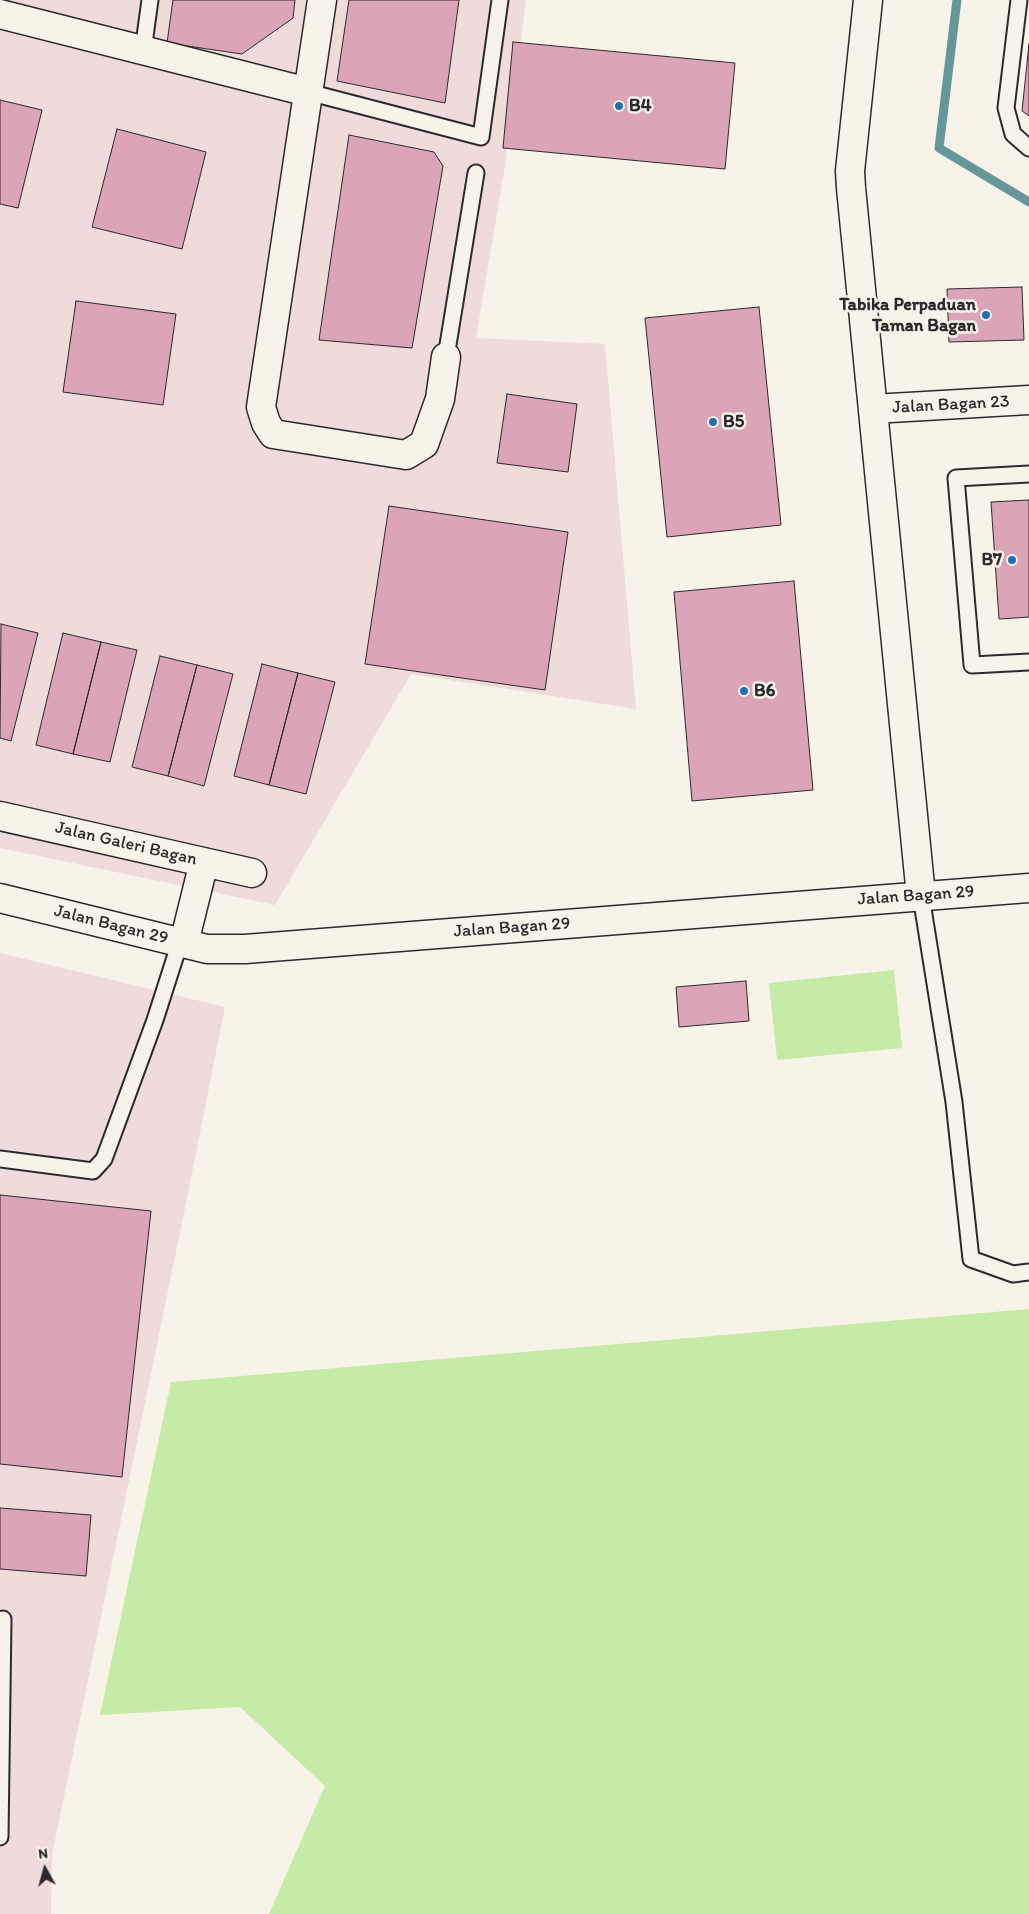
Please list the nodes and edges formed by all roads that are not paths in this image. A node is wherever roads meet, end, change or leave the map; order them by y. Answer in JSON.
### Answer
{"nodes":[{"id":1,"x":150,"y":0,"type":"edge"},
{"id":2,"x":322,"y":0,"type":"edge"},
{"id":3,"x":500,"y":0,"type":"edge"},
{"id":4,"x":868,"y":0,"type":"edge"},
{"id":5,"x":1019,"y":0,"type":"edge"},
{"id":6,"x":0,"y":14,"type":"edge"},
{"id":7,"x":143,"y":51,"type":"junction"},
{"id":8,"x":308,"y":92,"type":"junction"},
{"id":9,"x":1029,"y":148,"type":"edge"},
{"id":10,"x":476,"y":173,"type":"dead end"},
{"id":11,"x":446,"y":357,"type":"joint"},
{"id":12,"x":1029,"y":400,"type":"edge"},
{"id":13,"x":873,"y":409,"type":"junction"},
{"id":14,"x":1029,"y":474,"type":"edge"},
{"id":15,"x":1029,"y":662,"type":"edge"},
{"id":16,"x":0,"y":816,"type":"edge"},
{"id":17,"x":204,"y":862,"type":"junction"},
{"id":18,"x":252,"y":873,"type":"dead end"},
{"id":19,"x":1029,"y":888,"type":"edge"},
{"id":20,"x":921,"y":896,"type":"junction"},
{"id":21,"x":0,"y":898,"type":"edge"},
{"id":22,"x":182,"y":943,"type":"junction"},
{"id":23,"x":0,"y":1159,"type":"edge"},
{"id":24,"x":1029,"y":1272,"type":"edge"},
{"id":25,"x":3,"y":1619,"type":"dead end"},
{"id":26,"x":0,"y":1837,"type":"edge"}],
"edges":[{"from":1,"to":7,"type":"lane"},
{"from":2,"to":8,"type":"street"},
{"from":3,"to":8,"type":"lane"},
{"from":4,"to":13,"type":"street"},
{"from":5,"to":9,"type":"lane"},
{"from":6,"to":7,"type":"street"},
{"from":7,"to":8,"type":"street"},
{"from":8,"to":11,"type":"street"},
{"from":10,"to":11,"type":"lane"},
{"from":12,"to":13,"type":"street","name":"Jalan Bagan 23"},
{"from":13,"to":20,"type":"street"},
{"from":14,"to":15,"type":"lane"},
{"from":16,"to":17,"type":"street","name":"Jalan Galeri Bagan"},
{"from":17,"to":18,"type":"street","name":"Jalan Galeri Bagan"},
{"from":17,"to":22,"type":"street"},
{"from":19,"to":20,"type":"street","name":"Jalan Bagan 29"},
{"from":20,"to":22,"type":"street","name":"Jalan Bagan 29"},
{"from":20,"to":24,"type":"lane"},
{"from":21,"to":22,"type":"street","name":"Jalan Bagan 29"},
{"from":22,"to":23,"type":"lane"},
{"from":25,"to":26,"type":"lane"}]}
